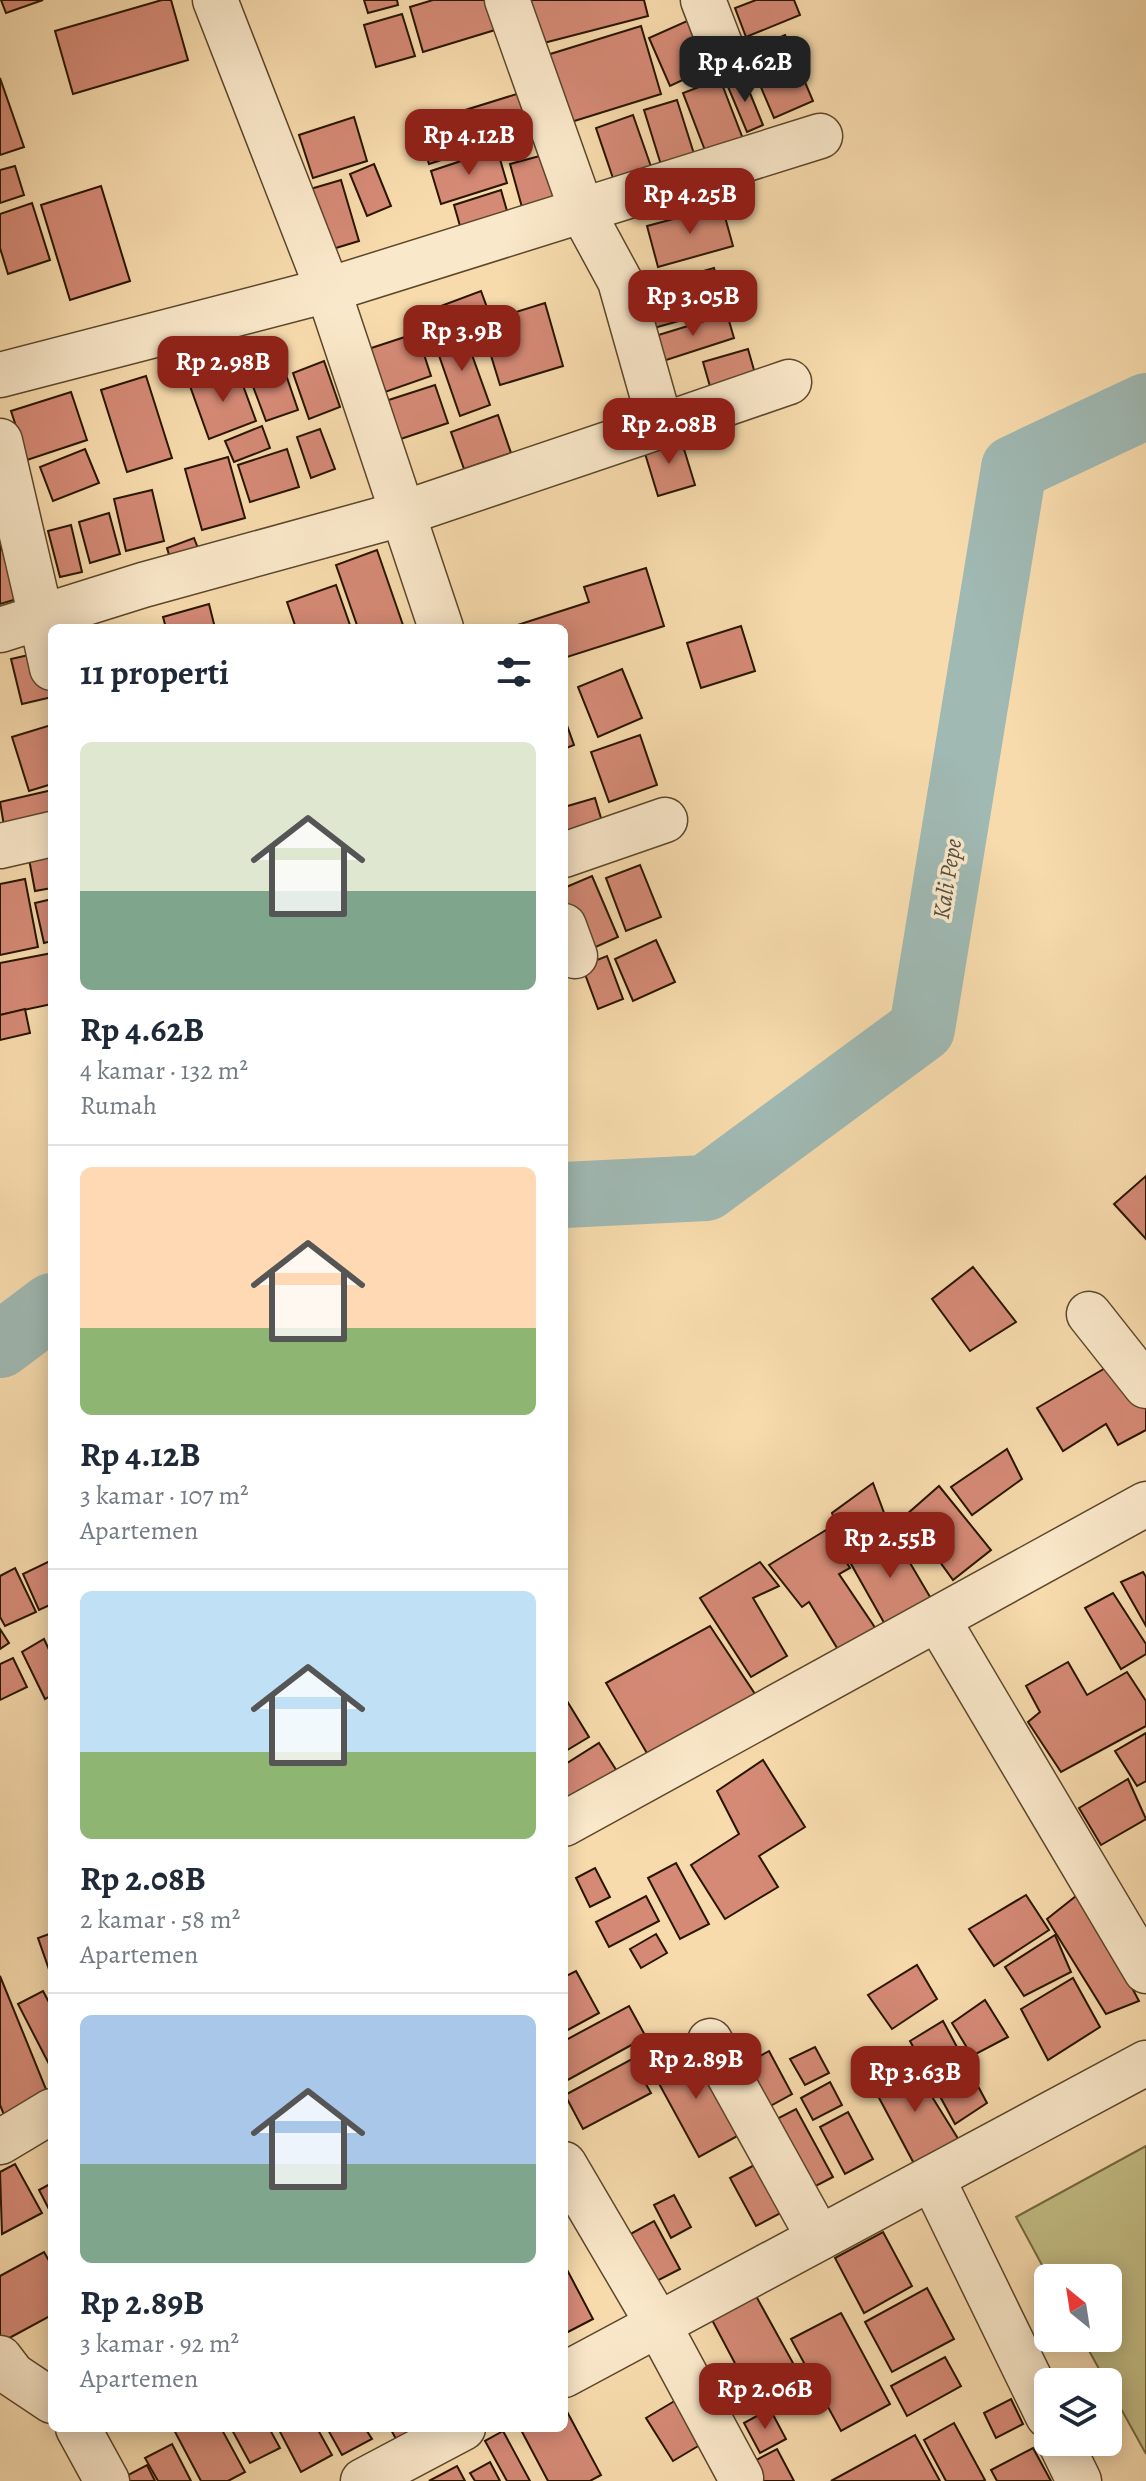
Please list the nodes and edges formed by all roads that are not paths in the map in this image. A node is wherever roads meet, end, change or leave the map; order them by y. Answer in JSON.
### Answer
{"nodes":[{"id":1,"x":215,"y":0,"type":"edge"},
{"id":2,"x":507,"y":0,"type":"edge"},
{"id":3,"x":703,"y":0,"type":"edge"},
{"id":4,"x":726,"y":60,"type":"dead end"},
{"id":5,"x":820,"y":136,"type":"dead end"},
{"id":6,"x":582,"y":211,"type":"junction"},
{"id":7,"x":328,"y":290,"type":"junction"},
{"id":8,"x":0,"y":375,"type":"edge"},
{"id":9,"x":789,"y":382,"type":"dead end"},
{"id":10,"x":661,"y":426,"type":"junction"},
{"id":11,"x":0,"y":441,"type":"edge"},
{"id":12,"x":401,"y":514,"type":"junction"},
{"id":13,"x":41,"y":617,"type":"junction"},
{"id":14,"x":440,"y":624,"type":"edge"},
{"id":15,"x":0,"y":630,"type":"edge"},
{"id":16,"x":48,"y":649,"type":"edge"},
{"id":17,"x":665,"y":820,"type":"dead end"},
{"id":18,"x":48,"y":835,"type":"edge"},
{"id":19,"x":0,"y":846,"type":"edge"},
{"id":20,"x":568,"y":854,"type":"edge"},
{"id":21,"x":1089,"y":1314,"type":"dead end"},
{"id":22,"x":1146,"y":1386,"type":"edge"},
{"id":23,"x":1146,"y":1504,"type":"edge"},
{"id":24,"x":938,"y":1620,"type":"junction"},
{"id":25,"x":568,"y":1822,"type":"edge"},
{"id":26,"x":1146,"y":1971,"type":"edge"},
{"id":27,"x":710,"y":2041,"type":"dead end"},
{"id":28,"x":1146,"y":2063,"type":"edge"},
{"id":29,"x":48,"y":2113,"type":"edge"},
{"id":30,"x":0,"y":2142,"type":"edge"},
{"id":31,"x":568,"y":2171,"type":"edge"},
{"id":32,"x":932,"y":2178,"type":"junction"},
{"id":33,"x":819,"y":2238,"type":"junction"},
{"id":34,"x":658,"y":2324,"type":"junction"},
{"id":35,"x":0,"y":2358,"type":"edge"},
{"id":36,"x":568,"y":2373,"type":"edge"},
{"id":37,"x":1034,"y":2387,"type":"edge"},
{"id":38,"x":48,"y":2398,"type":"edge"},
{"id":39,"x":80,"y":2432,"type":"edge"},
{"id":40,"x":455,"y":2432,"type":"edge"},
{"id":41,"x":1067,"y":2456,"type":"edge"},
{"id":42,"x":741,"y":2478,"type":"dead end"},
{"id":43,"x":107,"y":2481,"type":"edge"},
{"id":44,"x":363,"y":2481,"type":"edge"},
{"id":45,"x":1079,"y":2481,"type":"edge"}],
"edges":[{"from":1,"to":7,"type":"street"},
{"from":2,"to":6,"type":"street"},
{"from":3,"to":4,"type":"street"},
{"from":5,"to":6,"type":"street"},
{"from":6,"to":7,"type":"street"},
{"from":6,"to":10,"type":"street"},
{"from":7,"to":8,"type":"street"},
{"from":7,"to":12,"type":"street"},
{"from":9,"to":10,"type":"street"},
{"from":10,"to":12,"type":"street"},
{"from":11,"to":13,"type":"street"},
{"from":12,"to":13,"type":"street"},
{"from":12,"to":14,"type":"street"},
{"from":13,"to":15,"type":"street"},
{"from":13,"to":16,"type":"street"},
{"from":17,"to":20,"type":"street"},
{"from":18,"to":19,"type":"street"},
{"from":21,"to":22,"type":"street"},
{"from":23,"to":24,"type":"street"},
{"from":24,"to":25,"type":"street"},
{"from":24,"to":26,"type":"street"},
{"from":27,"to":33,"type":"street"},
{"from":28,"to":32,"type":"street"},
{"from":29,"to":30,"type":"street"},
{"from":31,"to":34,"type":"street"},
{"from":32,"to":33,"type":"street"},
{"from":32,"to":37,"type":"street"},
{"from":33,"to":34,"type":"street"},
{"from":34,"to":36,"type":"street"},
{"from":34,"to":42,"type":"street"},
{"from":35,"to":38,"type":"street"},
{"from":39,"to":43,"type":"street"},
{"from":40,"to":44,"type":"street"},
{"from":41,"to":45,"type":"street"}]}
